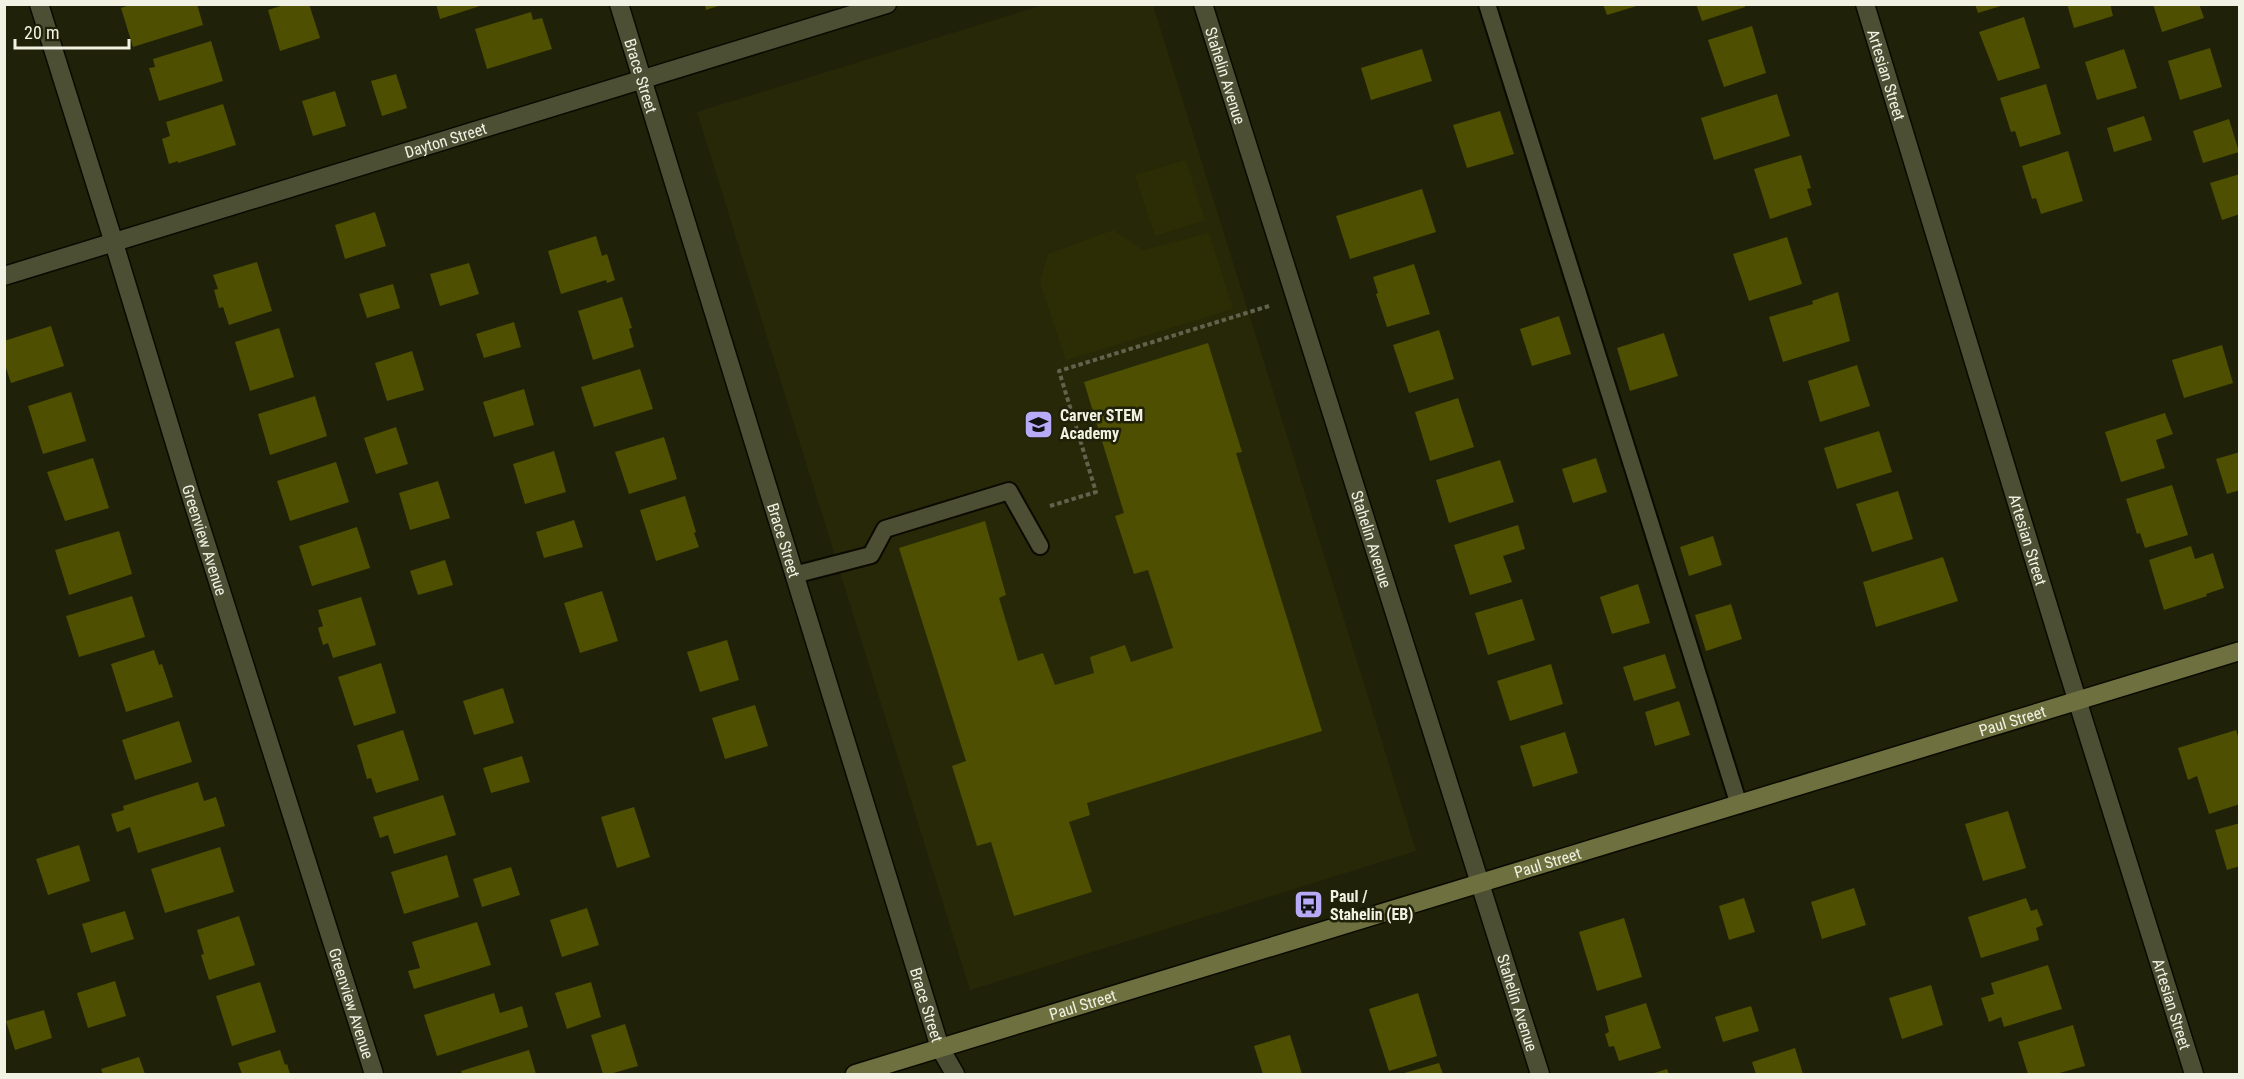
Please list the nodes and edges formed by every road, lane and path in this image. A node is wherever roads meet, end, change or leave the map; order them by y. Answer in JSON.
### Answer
{"nodes":[{"id":1,"x":39,"y":4,"type":"edge"},
{"id":2,"x":619,"y":4,"type":"edge"},
{"id":3,"x":887,"y":4,"type":"edge"},
{"id":4,"x":1203,"y":4,"type":"edge"},
{"id":5,"x":1487,"y":4,"type":"edge"},
{"id":6,"x":1865,"y":4,"type":"edge"},
{"id":7,"x":642,"y":80,"type":"junction"},
{"id":8,"x":114,"y":243,"type":"junction"},
{"id":9,"x":4,"y":276,"type":"edge"},
{"id":10,"x":1296,"y":298,"type":"junction"},
{"id":11,"x":1023,"y":515,"type":"junction"},
{"id":12,"x":1040,"y":546,"type":"dead end"},
{"id":13,"x":794,"y":575,"type":"junction"},
{"id":14,"x":2240,"y":651,"type":"edge"},
{"id":15,"x":2078,"y":701,"type":"junction"},
{"id":16,"x":1739,"y":805,"type":"junction"},
{"id":17,"x":1481,"y":884,"type":"junction"},
{"id":18,"x":940,"y":1048,"type":"junction"},
{"id":19,"x":374,"y":1074,"type":"edge"},
{"id":20,"x":855,"y":1074,"type":"edge"},
{"id":21,"x":955,"y":1074,"type":"edge"},
{"id":22,"x":1540,"y":1074,"type":"edge"},
{"id":23,"x":2194,"y":1074,"type":"edge"}],
"edges":[{"from":1,"to":8,"type":"street","name":"Greenview Avenue"},
{"from":2,"to":7,"type":"street","name":"Brace Street"},
{"from":3,"to":7,"type":"street","name":"Dayton Street"},
{"from":4,"to":10,"type":"street","name":"Stahelin Avenue"},
{"from":5,"to":16,"type":"lane"},
{"from":6,"to":15,"type":"street","name":"Artesian Street"},
{"from":7,"to":8,"type":"street","name":"Dayton Street"},
{"from":7,"to":13,"type":"street","name":"Brace Street"},
{"from":8,"to":9,"type":"street","name":"Dayton Street"},
{"from":8,"to":19,"type":"street","name":"Greenview Avenue"},
{"from":10,"to":11,"type":"path"},
{"from":10,"to":17,"type":"street","name":"Stahelin Avenue"},
{"from":11,"to":12,"type":"lane"},
{"from":11,"to":13,"type":"lane"},
{"from":13,"to":18,"type":"street","name":"Brace Street"},
{"from":14,"to":15,"type":"street","name":"Paul Street"},
{"from":15,"to":16,"type":"street","name":"Paul Street"},
{"from":15,"to":23,"type":"street","name":"Artesian Street"},
{"from":16,"to":17,"type":"street","name":"Paul Street"},
{"from":17,"to":18,"type":"street","name":"Paul Street"},
{"from":17,"to":22,"type":"street","name":"Stahelin Avenue"},
{"from":18,"to":20,"type":"street","name":"Paul Street"},
{"from":18,"to":21,"type":"street","name":"Brace Street"}]}
